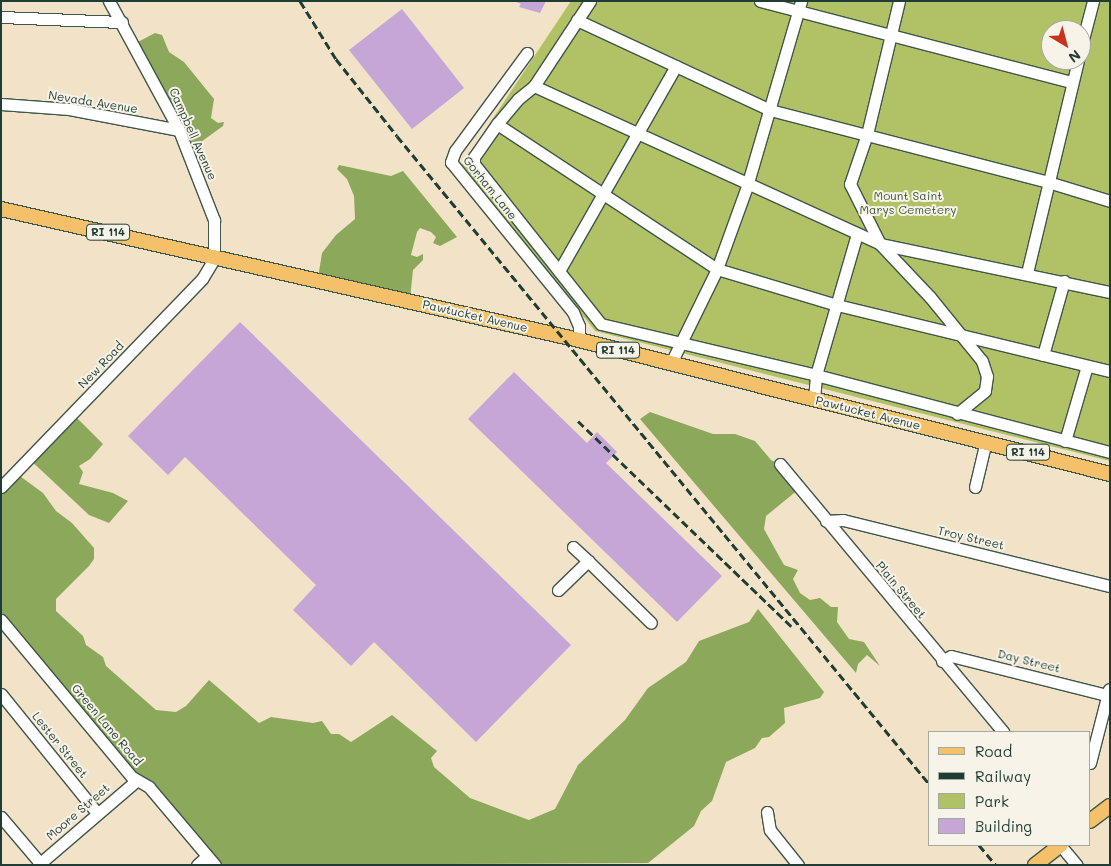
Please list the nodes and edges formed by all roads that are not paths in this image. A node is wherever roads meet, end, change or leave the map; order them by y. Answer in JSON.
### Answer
{"nodes":[{"id":1,"x":109,"y":1,"type":"edge"},
{"id":2,"x":590,"y":1,"type":"edge"},
{"id":3,"x":760,"y":1,"type":"edge"},
{"id":4,"x":899,"y":1,"type":"edge"},
{"id":5,"x":1093,"y":1,"type":"edge"},
{"id":6,"x":800,"y":7,"type":"edge"},
{"id":7,"x":1,"y":17,"type":"edge"},
{"id":8,"x":577,"y":20,"type":"junction"},
{"id":9,"x":1088,"y":20,"type":"edge"},
{"id":10,"x":122,"y":22,"type":"junction"},
{"id":11,"x":890,"y":35,"type":"junction"},
{"id":12,"x":527,"y":53,"type":"dead end"},
{"id":13,"x":676,"y":66,"type":"junction"},
{"id":14,"x":1075,"y":70,"type":"edge"},
{"id":15,"x":1072,"y":82,"type":"junction"},
{"id":16,"x":534,"y":86,"type":"junction"},
{"id":17,"x":1,"y":104,"type":"edge"},
{"id":18,"x":770,"y":110,"type":"junction"},
{"id":19,"x":497,"y":124,"type":"junction"},
{"id":20,"x":179,"y":130,"type":"junction"},
{"id":21,"x":867,"y":134,"type":"junction"},
{"id":22,"x":638,"y":135,"type":"junction"},
{"id":23,"x":1048,"y":182,"type":"junction"},
{"id":24,"x":747,"y":186,"type":"junction"},
{"id":25,"x":604,"y":195,"type":"junction"},
{"id":26,"x":1110,"y":201,"type":"edge"},
{"id":27,"x":1,"y":209,"type":"edge"},
{"id":28,"x":856,"y":234,"type":"junction"},
{"id":29,"x":880,"y":244,"type":"junction"},
{"id":30,"x":214,"y":259,"type":"junction"},
{"id":31,"x":717,"y":269,"type":"junction"},
{"id":32,"x":559,"y":271,"type":"junction"},
{"id":33,"x":1027,"y":273,"type":"junction"},
{"id":34,"x":1064,"y":282,"type":"junction"},
{"id":35,"x":1110,"y":292,"type":"edge"},
{"id":36,"x":837,"y":305,"type":"junction"},
{"id":37,"x":962,"y":336,"type":"junction"},
{"id":38,"x":579,"y":340,"type":"junction"},
{"id":39,"x":682,"y":344,"type":"junction"},
{"id":40,"x":1043,"y":355,"type":"junction"},
{"id":41,"x":677,"y":364,"type":"junction"},
{"id":42,"x":1087,"y":366,"type":"junction"},
{"id":43,"x":1110,"y":371,"type":"edge"},
{"id":44,"x":816,"y":375,"type":"junction"},
{"id":45,"x":814,"y":399,"type":"junction"},
{"id":46,"x":957,"y":414,"type":"junction"},
{"id":47,"x":986,"y":441,"type":"junction"},
{"id":48,"x":1065,"y":441,"type":"junction"},
{"id":49,"x":1110,"y":452,"type":"edge"},
{"id":50,"x":780,"y":464,"type":"dead end"},
{"id":51,"x":1110,"y":474,"type":"edge"},
{"id":52,"x":1,"y":487,"type":"edge"},
{"id":53,"x":975,"y":487,"type":"dead end"},
{"id":54,"x":826,"y":521,"type":"junction"},
{"id":55,"x":572,"y":547,"type":"dead end"},
{"id":56,"x":588,"y":562,"type":"junction"},
{"id":57,"x":1110,"y":586,"type":"edge"},
{"id":58,"x":558,"y":590,"type":"dead end"},
{"id":59,"x":1,"y":620,"type":"edge"},
{"id":60,"x":651,"y":623,"type":"dead end"},
{"id":61,"x":942,"y":661,"type":"junction"},
{"id":62,"x":1109,"y":693,"type":"edge"},
{"id":63,"x":1,"y":694,"type":"edge"},
{"id":64,"x":1002,"y":731,"type":"edge"},
{"id":65,"x":1091,"y":759,"type":"edge"},
{"id":66,"x":136,"y":781,"type":"junction"},
{"id":67,"x":1110,"y":806,"type":"edge"},
{"id":68,"x":767,"y":812,"type":"dead end"},
{"id":69,"x":97,"y":813,"type":"junction"},
{"id":70,"x":1,"y":817,"type":"edge"},
{"id":71,"x":1091,"y":820,"type":"edge"},
{"id":72,"x":1059,"y":846,"type":"edge"},
{"id":73,"x":1061,"y":846,"type":"edge"},
{"id":74,"x":211,"y":860,"type":"edge"},
{"id":75,"x":39,"y":864,"type":"edge"},
{"id":76,"x":196,"y":865,"type":"edge"},
{"id":77,"x":798,"y":865,"type":"edge"},
{"id":78,"x":1035,"y":865,"type":"edge"},
{"id":79,"x":1077,"y":865,"type":"edge"}],
"edges":[{"from":1,"to":10,"type":"street","name":"Campbell Avenue"},
{"from":2,"to":8,"type":"street"},
{"from":3,"to":6,"type":"street"},
{"from":4,"to":11,"type":"street"},
{"from":5,"to":9,"type":"street"},
{"from":6,"to":11,"type":"street"},
{"from":6,"to":18,"type":"street"},
{"from":7,"to":10,"type":"street"},
{"from":8,"to":13,"type":"street"},
{"from":8,"to":16,"type":"street"},
{"from":10,"to":20,"type":"street","name":"Campbell Avenue"},
{"from":11,"to":15,"type":"street"},
{"from":11,"to":21,"type":"street"},
{"from":12,"to":38,"type":"street","name":"Gorham Lane"},
{"from":13,"to":18,"type":"street"},
{"from":13,"to":22,"type":"street"},
{"from":14,"to":15,"type":"street"},
{"from":15,"to":23,"type":"street"},
{"from":16,"to":19,"type":"street"},
{"from":16,"to":22,"type":"street"},
{"from":17,"to":20,"type":"street","name":"Nevada Avenue"},
{"from":18,"to":21,"type":"street"},
{"from":18,"to":24,"type":"street"},
{"from":19,"to":25,"type":"street"},
{"from":19,"to":32,"type":"street"},
{"from":20,"to":30,"type":"street","name":"Campbell Avenue"},
{"from":21,"to":23,"type":"street"},
{"from":21,"to":29,"type":"street"},
{"from":22,"to":24,"type":"street"},
{"from":22,"to":25,"type":"street"},
{"from":23,"to":26,"type":"street"},
{"from":23,"to":33,"type":"street"},
{"from":24,"to":28,"type":"street"},
{"from":24,"to":31,"type":"street"},
{"from":25,"to":31,"type":"street"},
{"from":25,"to":32,"type":"street"},
{"from":27,"to":30,"type":"main road","name":"Pawtucket Avenue","number":"RI 114"},
{"from":28,"to":29,"type":"street"},
{"from":28,"to":36,"type":"street"},
{"from":29,"to":33,"type":"street"},
{"from":29,"to":37,"type":"street"},
{"from":30,"to":38,"type":"main road","name":"Pawtucket Avenue","number":"RI 114"},
{"from":30,"to":52,"type":"street","name":"New Road"},
{"from":31,"to":36,"type":"street"},
{"from":31,"to":39,"type":"street"},
{"from":32,"to":39,"type":"street"},
{"from":33,"to":34,"type":"street"},
{"from":34,"to":35,"type":"street"},
{"from":34,"to":40,"type":"street"},
{"from":36,"to":37,"type":"street"},
{"from":36,"to":44,"type":"street"},
{"from":37,"to":40,"type":"street"},
{"from":37,"to":46,"type":"street"},
{"from":38,"to":41,"type":"main road","name":"Pawtucket Avenue","number":"RI 114"},
{"from":39,"to":41,"type":"street"},
{"from":39,"to":44,"type":"street"},
{"from":40,"to":42,"type":"street"},
{"from":41,"to":45,"type":"main road","name":"Pawtucket Avenue","number":"RI 114"},
{"from":42,"to":43,"type":"street"},
{"from":42,"to":48,"type":"street"},
{"from":44,"to":45,"type":"street"},
{"from":44,"to":46,"type":"street"},
{"from":45,"to":47,"type":"main road","name":"Pawtucket Avenue","number":"RI 114"},
{"from":46,"to":48,"type":"street"},
{"from":47,"to":51,"type":"main road","number":"RI 114"},
{"from":47,"to":53,"type":"street"},
{"from":48,"to":49,"type":"street"},
{"from":50,"to":54,"type":"street","name":"Plain Street"},
{"from":54,"to":57,"type":"street","name":"Troy Street"},
{"from":54,"to":61,"type":"street","name":"Plain Street"},
{"from":55,"to":56,"type":"street"},
{"from":56,"to":58,"type":"street"},
{"from":56,"to":60,"type":"street"},
{"from":59,"to":66,"type":"street","name":"Green Lane Road"},
{"from":61,"to":62,"type":"street","name":"Day Street"},
{"from":61,"to":64,"type":"street","name":"Plain Street"},
{"from":62,"to":65,"type":"street"},
{"from":63,"to":69,"type":"street","name":"Lester Street"},
{"from":66,"to":69,"type":"street","name":"Moore Street"},
{"from":66,"to":74,"type":"street","name":"Green Lane Road"},
{"from":67,"to":71,"type":"main road"},
{"from":68,"to":77,"type":"street"},
{"from":69,"to":75,"type":"street","name":"Moore Street"},
{"from":70,"to":75,"type":"street"},
{"from":72,"to":78,"type":"main road"},
{"from":73,"to":79,"type":"street"},
{"from":74,"to":76,"type":"street"}]}
